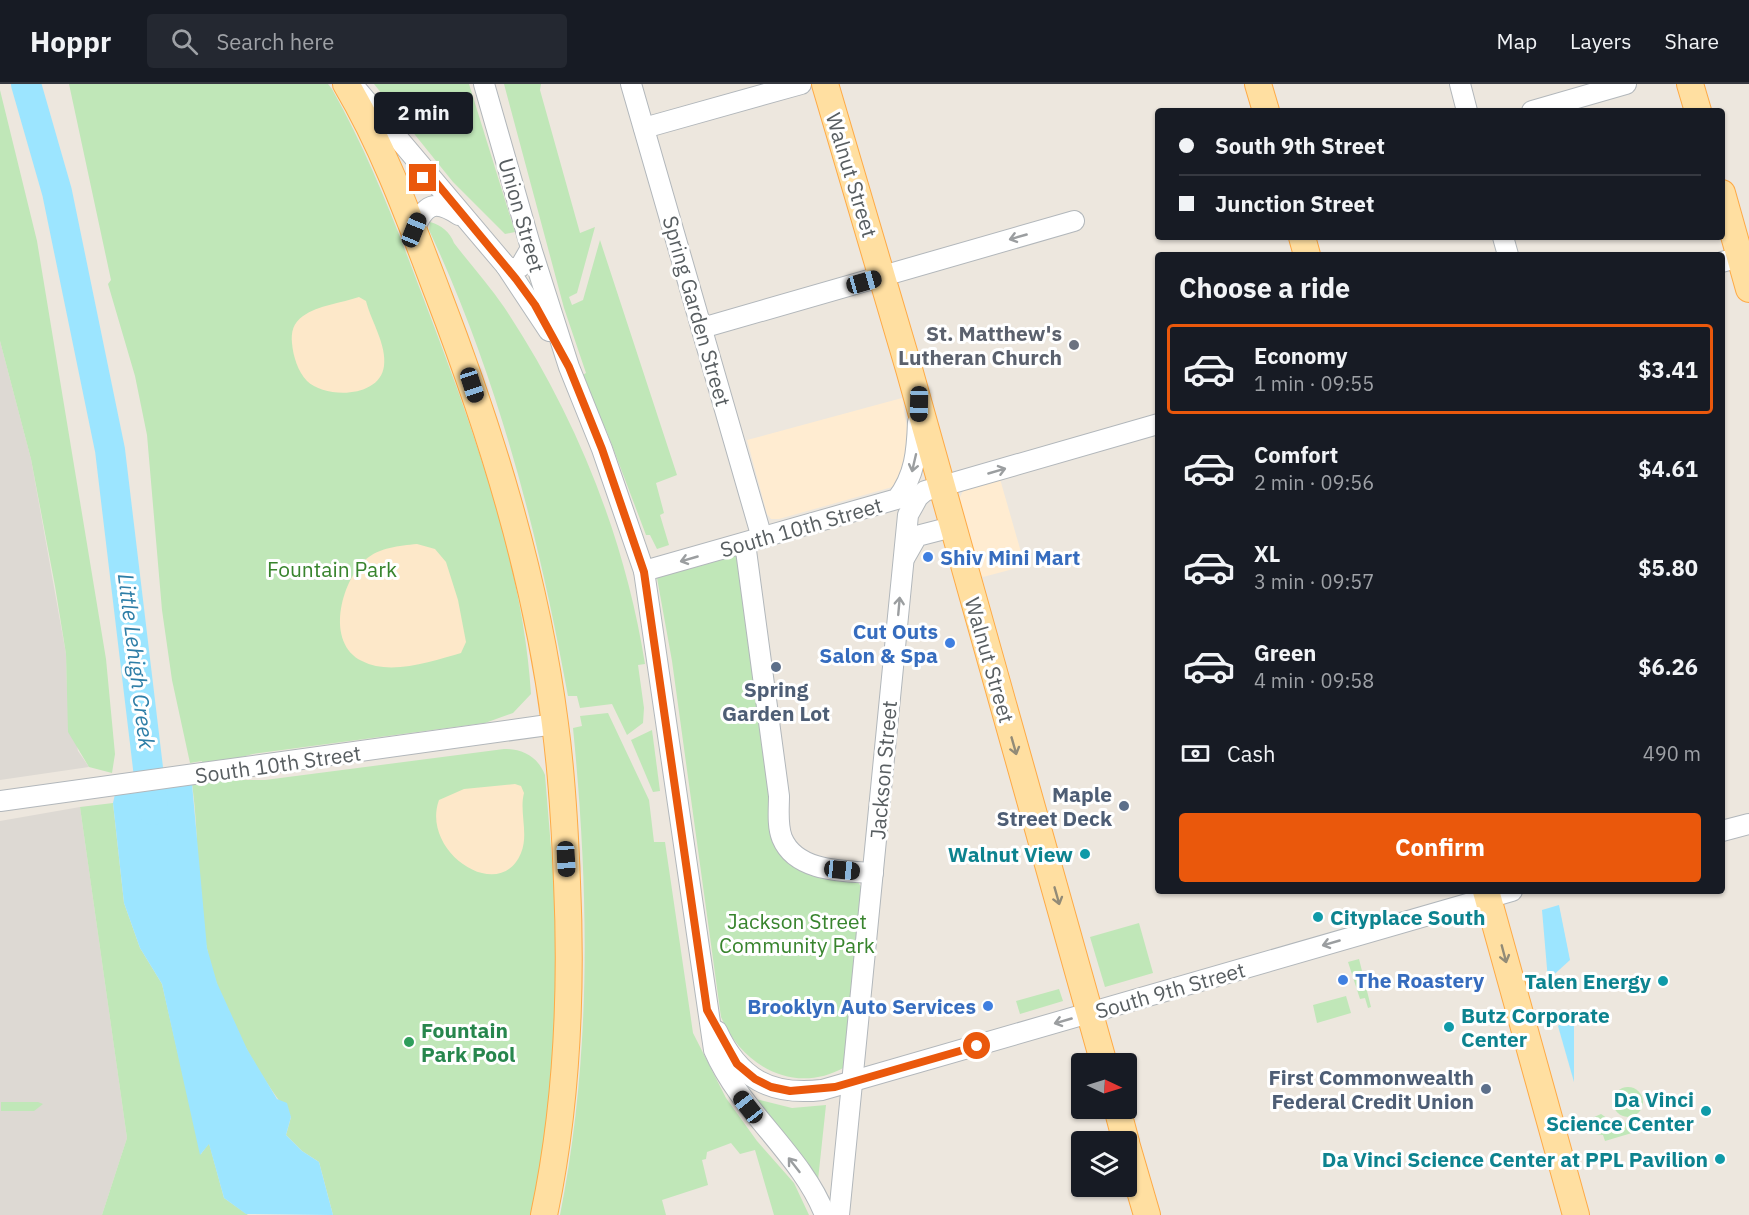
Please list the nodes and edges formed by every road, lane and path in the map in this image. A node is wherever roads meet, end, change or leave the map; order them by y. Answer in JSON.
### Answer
{"nodes":[{"id":1,"x":346,"y":84,"type":"edge"},
{"id":2,"x":353,"y":84,"type":"edge"},
{"id":3,"x":484,"y":84,"type":"edge"},
{"id":4,"x":632,"y":84,"type":"edge"},
{"id":5,"x":801,"y":84,"type":"edge"},
{"id":6,"x":825,"y":84,"type":"edge"},
{"id":7,"x":1258,"y":84,"type":"edge"},
{"id":8,"x":1460,"y":84,"type":"edge"},
{"id":9,"x":1626,"y":84,"type":"edge"},
{"id":10,"x":1690,"y":84,"type":"edge"},
{"id":11,"x":1265,"y":108,"type":"edge"},
{"id":12,"x":1466,"y":108,"type":"edge"},
{"id":13,"x":1542,"y":108,"type":"edge"},
{"id":14,"x":1697,"y":108,"type":"edge"},
{"id":15,"x":644,"y":128,"type":"junction"},
{"id":16,"x":434,"y":180,"type":"junction"},
{"id":17,"x":399,"y":192,"type":"junction"},
{"id":18,"x":1725,"y":206,"type":"edge"},
{"id":19,"x":467,"y":220,"type":"junction"},
{"id":20,"x":1074,"y":221,"type":"dead end"},
{"id":21,"x":414,"y":230,"type":"junction"},
{"id":22,"x":531,"y":248,"type":"junction"},
{"id":23,"x":1737,"y":257,"type":"edge"},
{"id":24,"x":506,"y":266,"type":"junction"},
{"id":25,"x":882,"y":277,"type":"junction"},
{"id":26,"x":1749,"y":289,"type":"edge"},
{"id":27,"x":702,"y":328,"type":"junction"},
{"id":28,"x":569,"y":367,"type":"junction"},
{"id":29,"x":919,"y":404,"type":"junction"},
{"id":30,"x":1155,"y":425,"type":"edge"},
{"id":31,"x":941,"y":487,"type":"junction"},
{"id":32,"x":902,"y":507,"type":"junction"},
{"id":33,"x":952,"y":527,"type":"junction"},
{"id":34,"x":753,"y":540,"type":"junction"},
{"id":35,"x":902,"y":565,"type":"junction"},
{"id":36,"x":644,"y":572,"type":"junction"},
{"id":37,"x":555,"y":724,"type":"junction"},
{"id":38,"x":0,"y":801,"type":"edge"},
{"id":39,"x":1749,"y":824,"type":"edge"},
{"id":40,"x":1725,"y":830,"type":"edge"},
{"id":41,"x":873,"y":873,"type":"junction"},
{"id":42,"x":1493,"y":894,"type":"edge"},
{"id":43,"x":1496,"y":894,"type":"edge"},
{"id":44,"x":707,"y":1010,"type":"junction"},
{"id":45,"x":1090,"y":1013,"type":"junction"},
{"id":46,"x":1101,"y":1053,"type":"edge"},
{"id":47,"x":852,"y":1082,"type":"junction"},
{"id":48,"x":1137,"y":1180,"type":"edge"},
{"id":49,"x":544,"y":1215,"type":"edge"},
{"id":50,"x":825,"y":1215,"type":"edge"},
{"id":51,"x":839,"y":1215,"type":"edge"},
{"id":52,"x":1147,"y":1215,"type":"edge"},
{"id":53,"x":1576,"y":1215,"type":"edge"}],
"edges":[{"from":1,"to":17,"type":"main road"},
{"from":2,"to":16,"type":"street"},
{"from":3,"to":22,"type":"street","name":"Union Street"},
{"from":4,"to":15,"type":"street","name":"Spring Garden Street"},
{"from":5,"to":15,"type":"street"},
{"from":6,"to":25,"type":"main road","name":"Walnut Street"},
{"from":7,"to":11,"type":"main road"},
{"from":8,"to":12,"type":"street"},
{"from":9,"to":13,"type":"street"},
{"from":10,"to":14,"type":"main road"},
{"from":15,"to":27,"type":"street","name":"Spring Garden Street"},
{"from":16,"to":17,"type":"street"},
{"from":16,"to":19,"type":"street"},
{"from":17,"to":21,"type":"main road"},
{"from":18,"to":23,"type":"main road"},
{"from":19,"to":21,"type":"street"},
{"from":19,"to":24,"type":"street"},
{"from":20,"to":25,"type":"street","one_way":true},
{"from":21,"to":37,"type":"main road"},
{"from":22,"to":24,"type":"street"},
{"from":22,"to":28,"type":"street","name":"Union Street"},
{"from":23,"to":26,"type":"main road"},
{"from":24,"to":28,"type":"street"},
{"from":25,"to":27,"type":"street"},
{"from":25,"to":29,"type":"main road","name":"Walnut Street"},
{"from":27,"to":34,"type":"street","name":"Spring Garden Street"},
{"from":28,"to":36,"type":"street","name":"Union Street"},
{"from":29,"to":31,"type":"main road","name":"Walnut Street"},
{"from":29,"to":32,"type":"street","name":"South 10th Street","one_way":true},
{"from":31,"to":30,"type":"street","one_way":true},
{"from":31,"to":32,"type":"street","name":"Jackson Street"},
{"from":31,"to":33,"type":"main road","name":"Walnut Street"},
{"from":32,"to":34,"type":"street","name":"South 10th Street"},
{"from":32,"to":35,"type":"street","name":"Jackson Street"},
{"from":33,"to":35,"type":"street"},
{"from":33,"to":45,"type":"main road","name":"Walnut Street","one_way":true},
{"from":34,"to":36,"type":"street","name":"South 10th Street","one_way":true},
{"from":34,"to":41,"type":"street","name":"Spring Garden Street"},
{"from":41,"to":35,"type":"street","name":"Jackson Street","one_way":true},
{"from":36,"to":44,"type":"street","name":"Union Street"},
{"from":37,"to":38,"type":"street","name":"South 10th Street"},
{"from":37,"to":49,"type":"main road"},
{"from":39,"to":40,"type":"street"},
{"from":41,"to":47,"type":"street","name":"Jackson Street"},
{"from":42,"to":45,"type":"street","name":"South 9th Street","one_way":true},
{"from":43,"to":53,"type":"main road","one_way":true},
{"from":44,"to":47,"type":"street","name":"Union Street"},
{"from":50,"to":44,"type":"street","name":"Union Street","one_way":true},
{"from":45,"to":46,"type":"main road","name":"Walnut Street"},
{"from":45,"to":47,"type":"street","name":"South 9th Street","one_way":true},
{"from":47,"to":51,"type":"street","name":"Jackson Street"},
{"from":48,"to":52,"type":"main road"}]}
